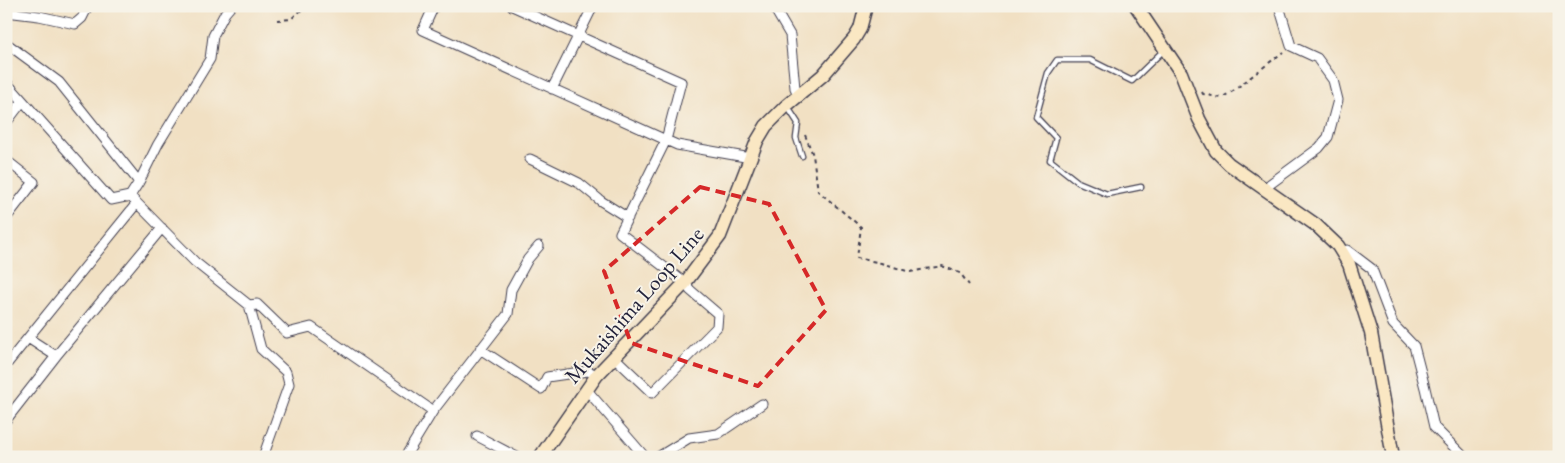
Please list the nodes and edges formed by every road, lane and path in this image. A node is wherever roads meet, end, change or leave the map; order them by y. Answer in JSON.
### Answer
{"nodes":[{"id":1,"x":88,"y":6,"type":"edge"},
{"id":2,"x":231,"y":6,"type":"edge"},
{"id":3,"x":306,"y":6,"type":"edge"},
{"id":4,"x":434,"y":6,"type":"edge"},
{"id":5,"x":512,"y":6,"type":"edge"},
{"id":6,"x":593,"y":6,"type":"edge"},
{"id":7,"x":774,"y":6,"type":"edge"},
{"id":8,"x":866,"y":6,"type":"edge"},
{"id":9,"x":1136,"y":6,"type":"edge"},
{"id":10,"x":1278,"y":6,"type":"edge"},
{"id":11,"x":6,"y":12,"type":"edge"},
{"id":12,"x":277,"y":20,"type":"dead end"},
{"id":13,"x":578,"y":37,"type":"junction"},
{"id":14,"x":6,"y":42,"type":"edge"},
{"id":15,"x":1291,"y":46,"type":"junction"},
{"id":16,"x":1165,"y":50,"type":"junction"},
{"id":17,"x":6,"y":82,"type":"edge"},
{"id":18,"x":1197,"y":87,"type":"dead end"},
{"id":19,"x":552,"y":89,"type":"junction"},
{"id":20,"x":799,"y":96,"type":"junction"},
{"id":21,"x":22,"y":102,"type":"junction"},
{"id":22,"x":786,"y":106,"type":"junction"},
{"id":23,"x":6,"y":123,"type":"edge"},
{"id":24,"x":804,"y":130,"type":"dead end"},
{"id":25,"x":666,"y":140,"type":"junction"},
{"id":26,"x":802,"y":156,"type":"dead end"},
{"id":27,"x":751,"y":158,"type":"junction"},
{"id":28,"x":530,"y":159,"type":"dead end"},
{"id":29,"x":6,"y":160,"type":"edge"},
{"id":30,"x":139,"y":182,"type":"junction"},
{"id":31,"x":1141,"y":187,"type":"dead end"},
{"id":32,"x":1267,"y":189,"type":"junction"},
{"id":33,"x":130,"y":196,"type":"junction"},
{"id":34,"x":137,"y":203,"type":"junction"},
{"id":35,"x":6,"y":218,"type":"edge"},
{"id":36,"x":628,"y":218,"type":"junction"},
{"id":37,"x":162,"y":228,"type":"junction"},
{"id":38,"x":540,"y":246,"type":"dead end"},
{"id":39,"x":1342,"y":253,"type":"junction"},
{"id":40,"x":685,"y":283,"type":"junction"},
{"id":41,"x":969,"y":285,"type":"dead end"},
{"id":42,"x":249,"y":305,"type":"junction"},
{"id":43,"x":28,"y":338,"type":"junction"},
{"id":44,"x":480,"y":349,"type":"junction"},
{"id":45,"x":56,"y":356,"type":"junction"},
{"id":46,"x":614,"y":357,"type":"junction"},
{"id":47,"x":8,"y":361,"type":"edge"},
{"id":48,"x":598,"y":375,"type":"junction"},
{"id":49,"x":586,"y":389,"type":"junction"},
{"id":50,"x":762,"y":404,"type":"dead end"},
{"id":51,"x":433,"y":411,"type":"junction"},
{"id":52,"x":6,"y":420,"type":"edge"},
{"id":53,"x":477,"y":436,"type":"dead end"},
{"id":54,"x":1391,"y":456,"type":"edge"},
{"id":55,"x":263,"y":457,"type":"edge"},
{"id":56,"x":405,"y":457,"type":"edge"},
{"id":57,"x":517,"y":457,"type":"edge"},
{"id":58,"x":540,"y":457,"type":"edge"},
{"id":59,"x":645,"y":457,"type":"edge"},
{"id":60,"x":658,"y":457,"type":"edge"},
{"id":61,"x":1464,"y":457,"type":"edge"}],
"edges":[{"from":1,"to":11,"type":"street"},
{"from":2,"to":30,"type":"street"},
{"from":3,"to":12,"type":"path"},
{"from":4,"to":19,"type":"street"},
{"from":5,"to":13,"type":"street"},
{"from":6,"to":13,"type":"street"},
{"from":7,"to":20,"type":"street"},
{"from":8,"to":20,"type":"main road","name":"Mukaishima Loop Line"},
{"from":9,"to":16,"type":"main road"},
{"from":10,"to":15,"type":"street"},
{"from":13,"to":19,"type":"street"},
{"from":13,"to":25,"type":"street"},
{"from":14,"to":30,"type":"street"},
{"from":15,"to":18,"type":"path"},
{"from":15,"to":32,"type":"street"},
{"from":16,"to":31,"type":"lane"},
{"from":16,"to":32,"type":"main road"},
{"from":17,"to":21,"type":"street"},
{"from":19,"to":25,"type":"street"},
{"from":20,"to":22,"type":"main road","name":"Mukaishima Loop Line"},
{"from":21,"to":23,"type":"street"},
{"from":21,"to":33,"type":"street"},
{"from":22,"to":26,"type":"lane"},
{"from":22,"to":27,"type":"main road","name":"Mukaishima Loop Line"},
{"from":24,"to":41,"type":"path"},
{"from":25,"to":27,"type":"street"},
{"from":25,"to":36,"type":"street"},
{"from":27,"to":40,"type":"main road","name":"Mukaishima Loop Line"},
{"from":28,"to":36,"type":"street"},
{"from":29,"to":35,"type":"street"},
{"from":30,"to":33,"type":"street"},
{"from":32,"to":39,"type":"main road"},
{"from":33,"to":34,"type":"street"},
{"from":34,"to":37,"type":"street"},
{"from":34,"to":43,"type":"street"},
{"from":36,"to":40,"type":"street"},
{"from":37,"to":42,"type":"street"},
{"from":37,"to":45,"type":"street"},
{"from":38,"to":44,"type":"street"},
{"from":39,"to":54,"type":"main road"},
{"from":39,"to":61,"type":"street"},
{"from":40,"to":46,"type":"main road","name":"Mukaishima Loop Line"},
{"from":40,"to":46,"type":"street"},
{"from":42,"to":51,"type":"street"},
{"from":42,"to":55,"type":"street"},
{"from":43,"to":45,"type":"street"},
{"from":43,"to":47,"type":"street"},
{"from":44,"to":48,"type":"street"},
{"from":44,"to":51,"type":"street"},
{"from":45,"to":52,"type":"street"},
{"from":46,"to":48,"type":"main road","name":"Mukaishima Loop Line"},
{"from":48,"to":49,"type":"main road","name":"Mukaishima Loop Line"},
{"from":49,"to":58,"type":"main road","name":"Mukaishima Loop Line"},
{"from":49,"to":59,"type":"street"},
{"from":50,"to":60,"type":"street"},
{"from":51,"to":56,"type":"street"},
{"from":53,"to":57,"type":"street"}]}
